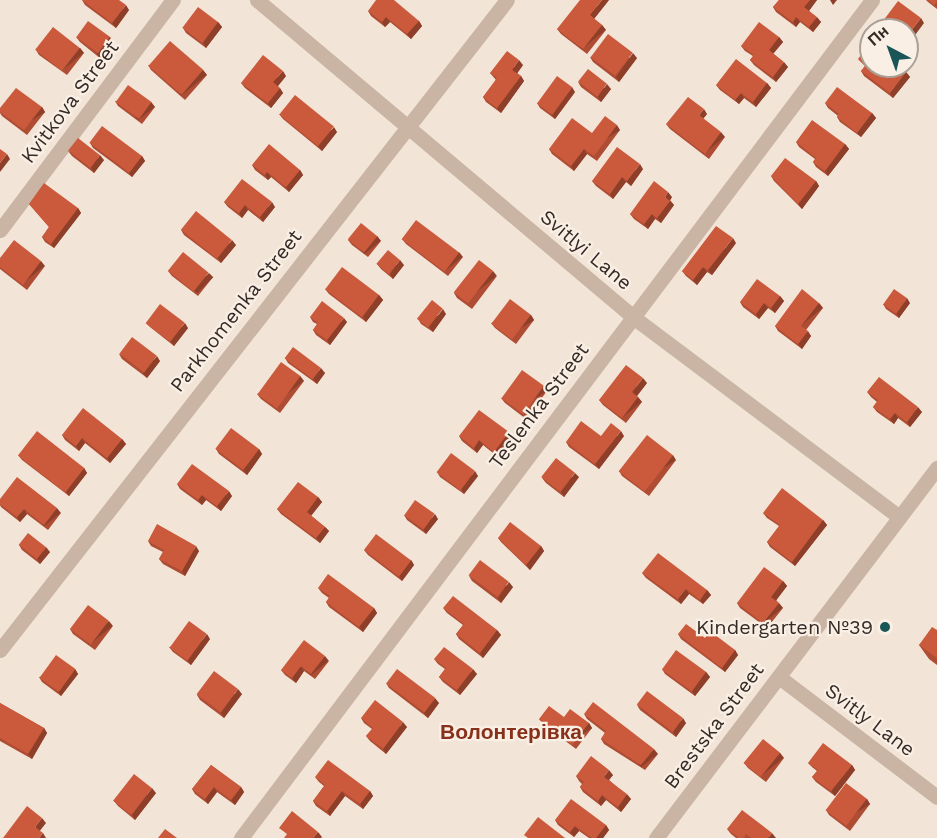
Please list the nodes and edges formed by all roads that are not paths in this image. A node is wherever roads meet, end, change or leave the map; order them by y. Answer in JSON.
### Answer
{"nodes":[{"id":1,"x":174,"y":0,"type":"edge"},
{"id":2,"x":257,"y":0,"type":"edge"},
{"id":3,"x":507,"y":0,"type":"edge"},
{"id":4,"x":872,"y":0,"type":"edge"},
{"id":5,"x":408,"y":127,"type":"junction"},
{"id":6,"x":0,"y":230,"type":"edge"},
{"id":7,"x":633,"y":317,"type":"junction"},
{"id":8,"x":937,"y":468,"type":"edge"},
{"id":9,"x":900,"y":517,"type":"junction"},
{"id":10,"x":0,"y":650,"type":"edge"},
{"id":11,"x":778,"y":676,"type":"junction"},
{"id":12,"x":937,"y":796,"type":"edge"},
{"id":13,"x":241,"y":838,"type":"edge"},
{"id":14,"x":656,"y":838,"type":"edge"}],
"edges":[{"from":1,"to":6,"type":"street","name":"Kvitkova Street"},
{"from":2,"to":5,"type":"street","name":"Svitlyi Lane"},
{"from":3,"to":5,"type":"street","name":"Parkhomenka Street"},
{"from":4,"to":7,"type":"street","name":"Teslenka Street"},
{"from":5,"to":7,"type":"street","name":"Svitlyi Lane"},
{"from":5,"to":10,"type":"street","name":"Parkhomenka Street"},
{"from":7,"to":9,"type":"street","name":"Svitlyi Lane"},
{"from":7,"to":13,"type":"street","name":"Teslenka Street"},
{"from":8,"to":9,"type":"street","name":"Brestska Street"},
{"from":9,"to":11,"type":"street","name":"Brestska Street"},
{"from":11,"to":12,"type":"street","name":"Svitly Lane"},
{"from":11,"to":14,"type":"street","name":"Brestska Street"}]}
